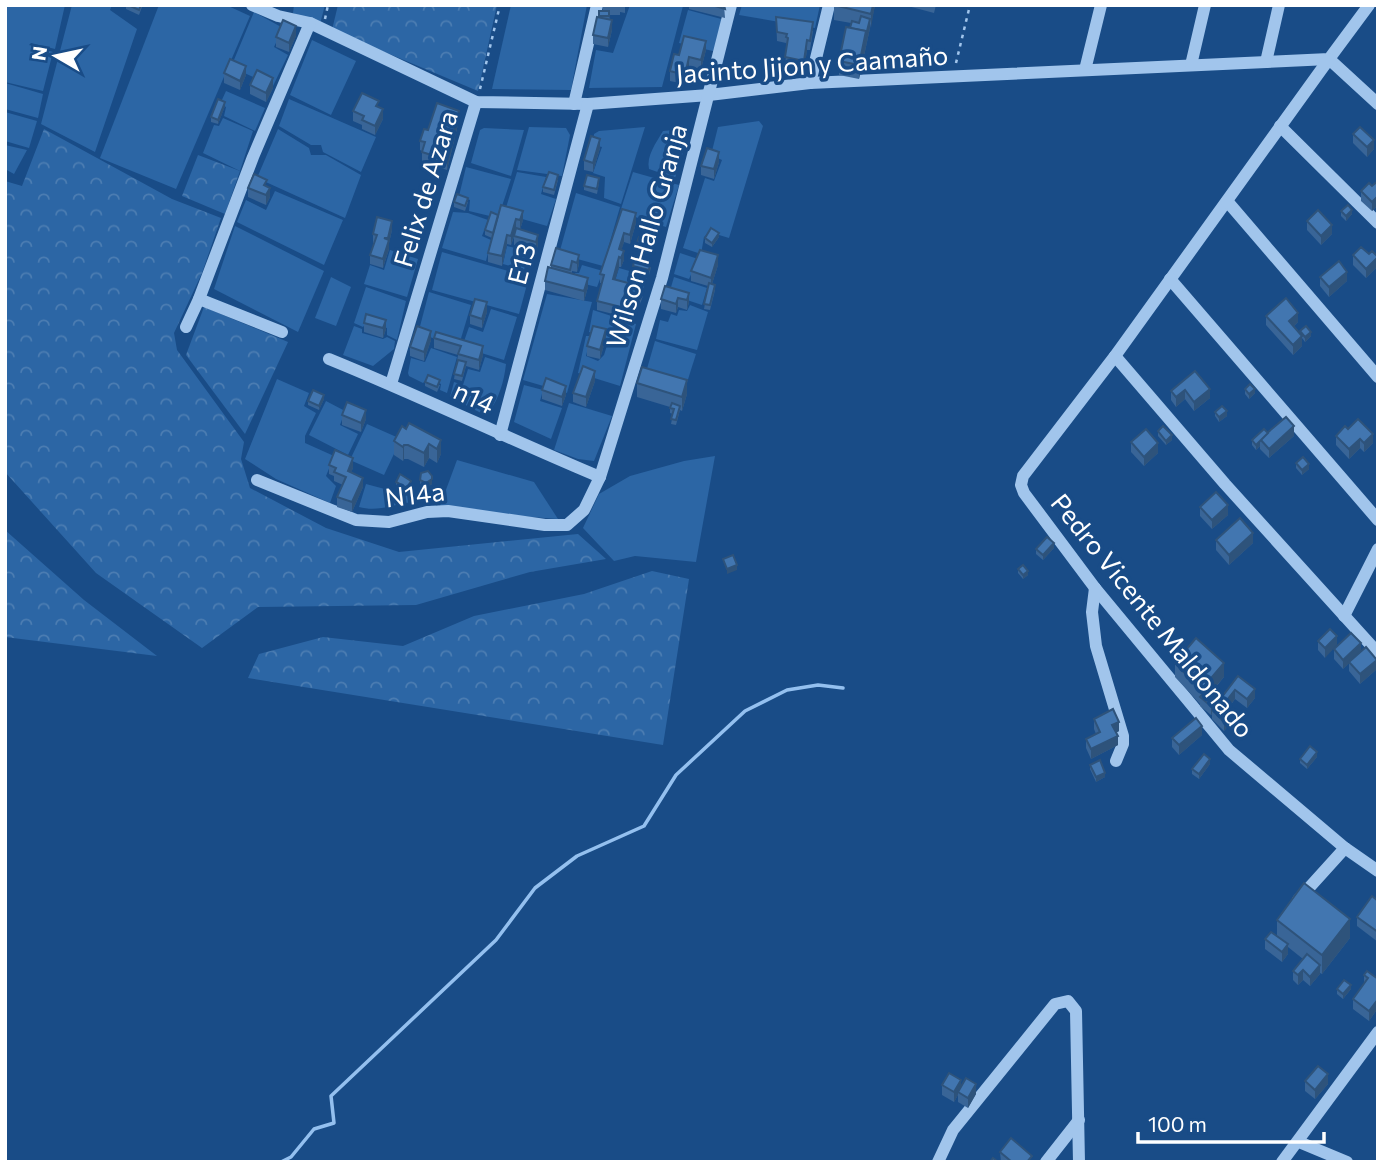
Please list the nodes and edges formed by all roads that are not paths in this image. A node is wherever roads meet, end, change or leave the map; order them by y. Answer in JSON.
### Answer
{"nodes":[{"id":1,"x":253,"y":5,"type":"edge"},
{"id":2,"x":597,"y":5,"type":"edge"},
{"id":3,"x":731,"y":5,"type":"edge"},
{"id":4,"x":829,"y":5,"type":"edge"},
{"id":5,"x":1101,"y":5,"type":"edge"},
{"id":6,"x":1205,"y":5,"type":"edge"},
{"id":7,"x":1279,"y":5,"type":"edge"},
{"id":8,"x":1369,"y":5,"type":"edge"},
{"id":9,"x":279,"y":11,"type":"edge"},
{"id":10,"x":310,"y":23,"type":"junction"},
{"id":11,"x":1329,"y":59,"type":"junction"},
{"id":12,"x":1266,"y":62,"type":"junction"},
{"id":13,"x":1191,"y":65,"type":"junction"},
{"id":14,"x":1085,"y":70,"type":"junction"},
{"id":15,"x":810,"y":83,"type":"junction"},
{"id":16,"x":709,"y":95,"type":"junction"},
{"id":17,"x":476,"y":103,"type":"junction"},
{"id":18,"x":574,"y":104,"type":"junction"},
{"id":19,"x":588,"y":104,"type":"junction"},
{"id":20,"x":1378,"y":104,"type":"edge"},
{"id":21,"x":1280,"y":126,"type":"junction"},
{"id":22,"x":1227,"y":201,"type":"junction"},
{"id":23,"x":1378,"y":223,"type":"edge"},
{"id":24,"x":1170,"y":279,"type":"junction"},
{"id":25,"x":200,"y":299,"type":"junction"},
{"id":26,"x":186,"y":327,"type":"dead end"},
{"id":27,"x":282,"y":332,"type":"dead end"},
{"id":28,"x":1115,"y":356,"type":"junction"},
{"id":29,"x":329,"y":359,"type":"dead end"},
{"id":30,"x":1378,"y":377,"type":"edge"},
{"id":31,"x":391,"y":384,"type":"junction"},
{"id":32,"x":500,"y":436,"type":"junction"},
{"id":33,"x":600,"y":477,"type":"junction"},
{"id":34,"x":257,"y":480,"type":"dead end"},
{"id":35,"x":1378,"y":520,"type":"edge"},
{"id":36,"x":1378,"y":549,"type":"edge"},
{"id":37,"x":1095,"y":587,"type":"junction"},
{"id":38,"x":1345,"y":616,"type":"junction"},
{"id":39,"x":1378,"y":653,"type":"edge"},
{"id":40,"x":1116,"y":761,"type":"dead end"},
{"id":41,"x":1345,"y":848,"type":"junction"},
{"id":42,"x":1378,"y":871,"type":"edge"},
{"id":43,"x":1286,"y":914,"type":"edge"},
{"id":44,"x":1378,"y":1032,"type":"edge"},
{"id":45,"x":1079,"y":1120,"type":"junction"},
{"id":46,"x":1299,"y":1142,"type":"junction"},
{"id":47,"x":938,"y":1162,"type":"edge"},
{"id":48,"x":1046,"y":1162,"type":"edge"},
{"id":49,"x":1079,"y":1162,"type":"edge"},
{"id":50,"x":1282,"y":1162,"type":"edge"},
{"id":51,"x":1347,"y":1162,"type":"edge"}],
"edges":[{"from":1,"to":9,"type":"street","name":"Jacinto Jijon y Caamaño"},
{"from":2,"to":18,"type":"street"},
{"from":3,"to":16,"type":"street","name":"Wilson Hallo Granja"},
{"from":4,"to":15,"type":"street"},
{"from":5,"to":14,"type":"street"},
{"from":6,"to":13,"type":"street"},
{"from":7,"to":12,"type":"street"},
{"from":8,"to":11,"type":"street"},
{"from":9,"to":10,"type":"street","name":"Jacinto Jijon y Caamaño"},
{"from":10,"to":17,"type":"street","name":"Jacinto Jijon y Caamaño"},
{"from":10,"to":25,"type":"street"},
{"from":11,"to":12,"type":"street","name":"Jacinto Jijon y Caamaño"},
{"from":11,"to":20,"type":"street"},
{"from":11,"to":21,"type":"street"},
{"from":12,"to":13,"type":"street","name":"Jacinto Jijon y Caamaño"},
{"from":13,"to":14,"type":"street","name":"Jacinto Jijon y Caamaño"},
{"from":14,"to":15,"type":"street","name":"Jacinto Jijon y Caamaño"},
{"from":15,"to":16,"type":"street","name":"Jacinto Jijon y Caamaño"},
{"from":16,"to":19,"type":"street","name":"Jacinto Jijon y Caamaño"},
{"from":16,"to":33,"type":"street","name":"Wilson Hallo Granja"},
{"from":17,"to":18,"type":"street","name":"Jacinto Jijon y Caamaño"},
{"from":17,"to":31,"type":"street","name":"Felix de Azara"},
{"from":18,"to":19,"type":"street","name":"Jacinto Jijon y Caamaño"},
{"from":19,"to":32,"type":"street","name":"E13"},
{"from":21,"to":22,"type":"street"},
{"from":21,"to":23,"type":"street"},
{"from":22,"to":24,"type":"street"},
{"from":22,"to":30,"type":"street"},
{"from":24,"to":28,"type":"street"},
{"from":24,"to":35,"type":"street"},
{"from":25,"to":26,"type":"street"},
{"from":25,"to":27,"type":"street"},
{"from":28,"to":37,"type":"street","name":"Pedro Vicente Maldonado"},
{"from":28,"to":38,"type":"street"},
{"from":29,"to":31,"type":"street","name":"n14"},
{"from":31,"to":32,"type":"street","name":"n14"},
{"from":32,"to":33,"type":"street","name":"n14"},
{"from":33,"to":34,"type":"street","name":"N14a"},
{"from":36,"to":38,"type":"street"},
{"from":37,"to":40,"type":"street"},
{"from":37,"to":41,"type":"street","name":"Pedro Vicente Maldonado"},
{"from":38,"to":39,"type":"street"},
{"from":41,"to":42,"type":"street","name":"Pedro Vicente Maldonado"},
{"from":41,"to":43,"type":"street"},
{"from":44,"to":46,"type":"street"},
{"from":45,"to":47,"type":"street"},
{"from":45,"to":48,"type":"street"},
{"from":45,"to":49,"type":"street"},
{"from":46,"to":50,"type":"street"},
{"from":46,"to":51,"type":"street"}]}
